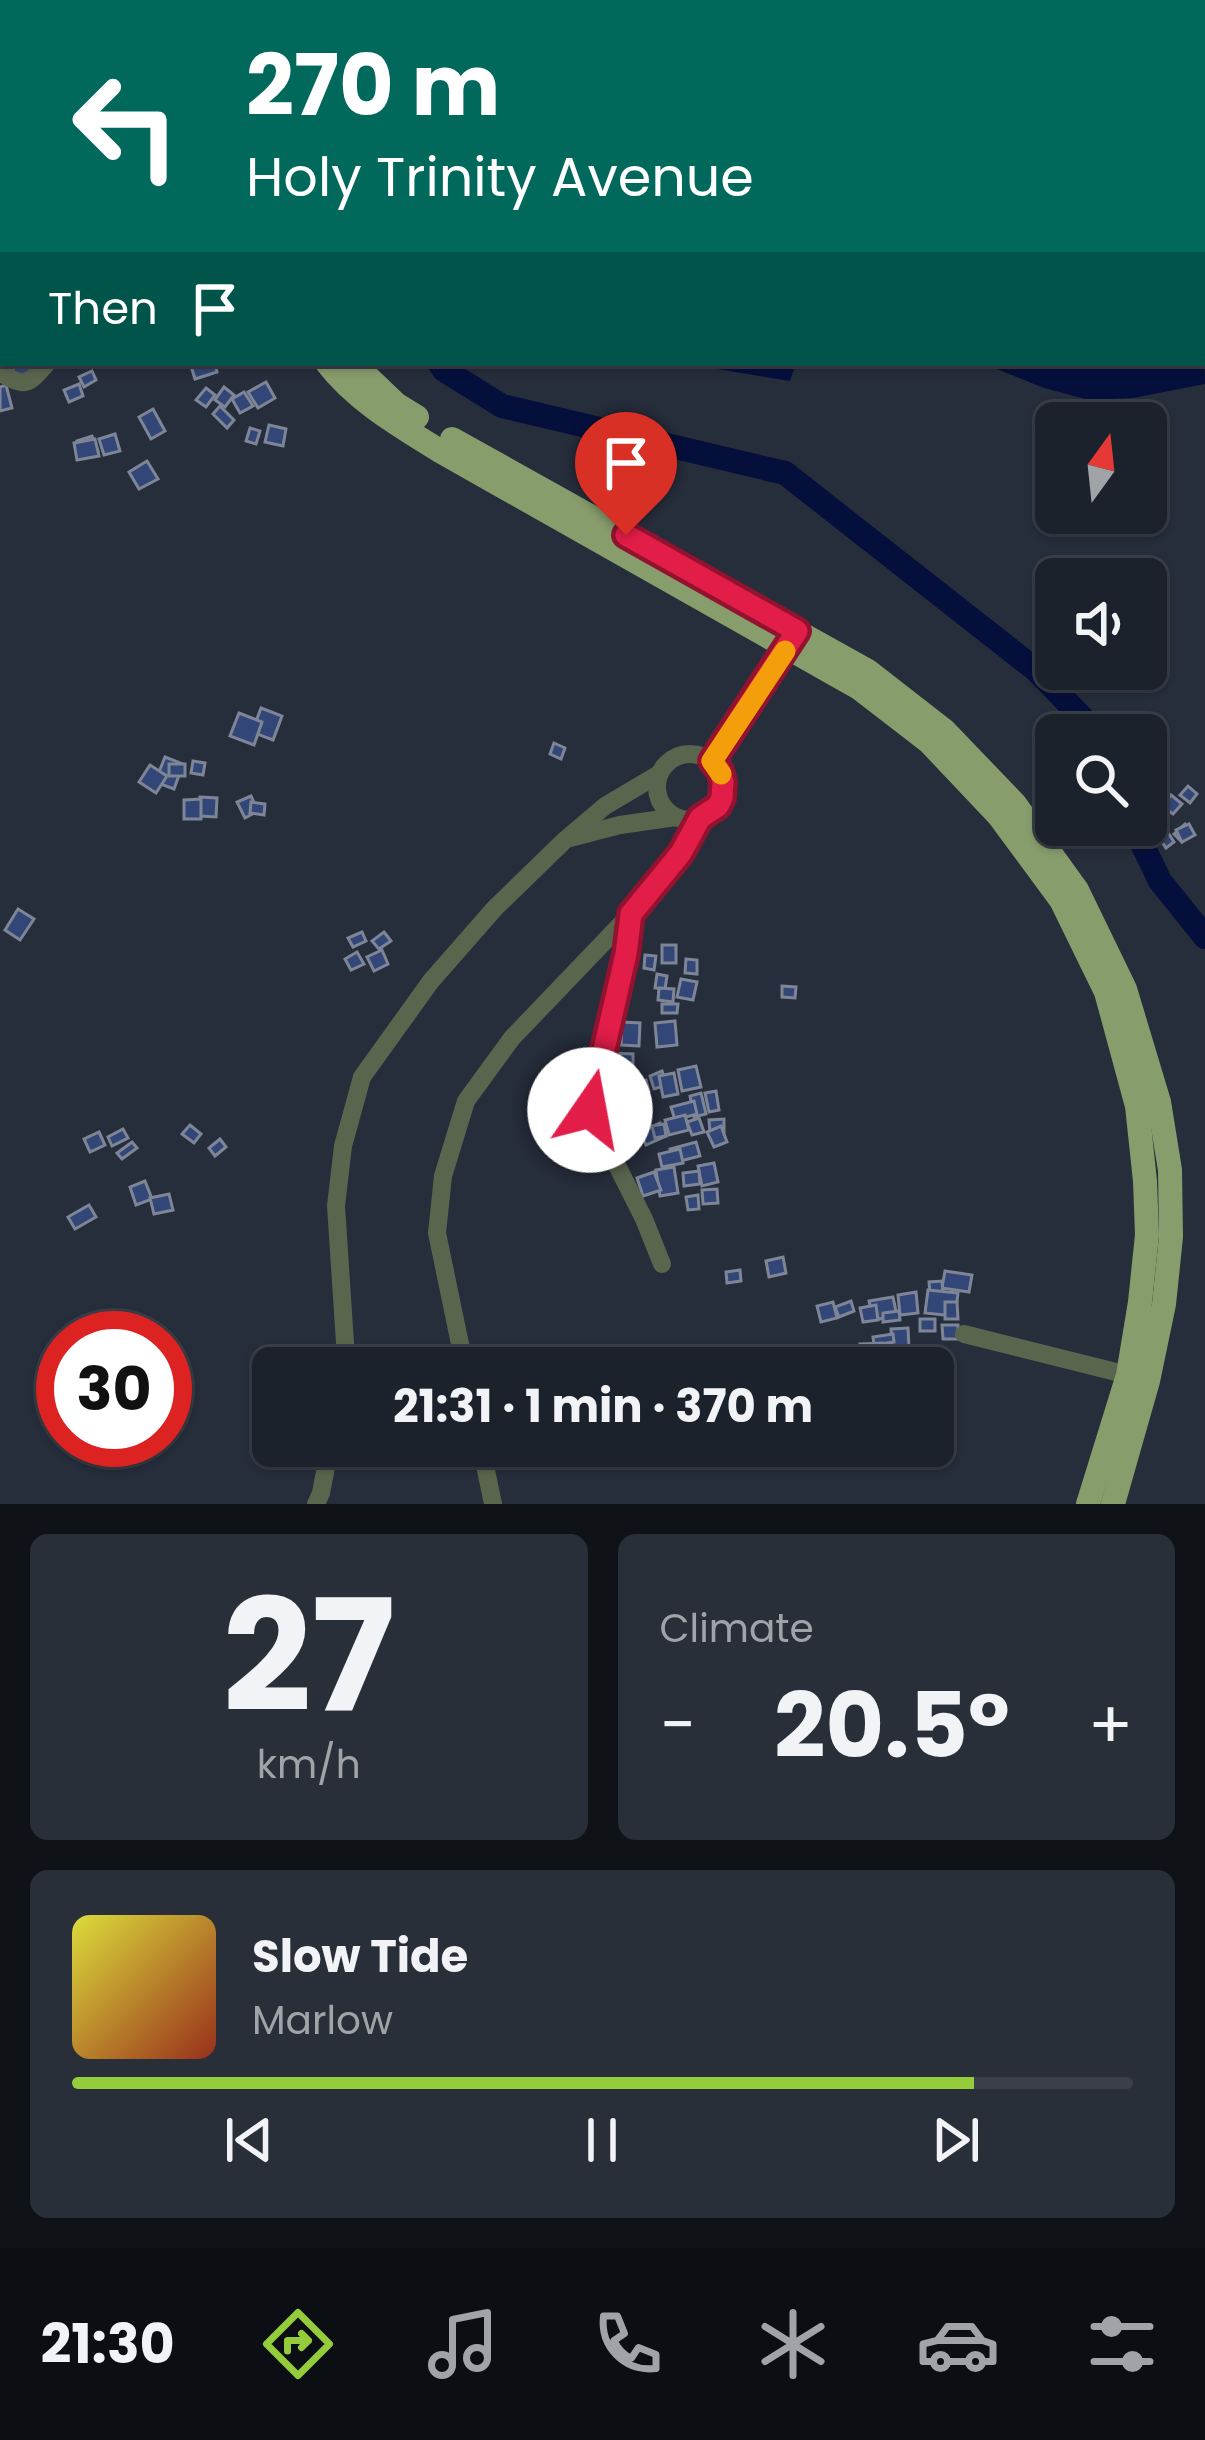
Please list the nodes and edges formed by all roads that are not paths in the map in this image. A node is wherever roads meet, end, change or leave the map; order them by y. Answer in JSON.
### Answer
{"nodes":[{"id":1,"x":45,"y":366,"type":"edge"},
{"id":2,"x":345,"y":369,"type":"edge"},
{"id":3,"x":0,"y":372,"type":"edge"},
{"id":4,"x":792,"y":639,"type":"junction"},
{"id":5,"x":712,"y":761,"type":"junction"},
{"id":6,"x":659,"y":774,"type":"junction"},
{"id":7,"x":676,"y":817,"type":"junction"},
{"id":8,"x":700,"y":818,"type":"junction"},
{"id":9,"x":566,"y":839,"type":"junction"},
{"id":10,"x":631,"y":914,"type":"junction"},
{"id":11,"x":662,"y":1264,"type":"dead end"},
{"id":12,"x":964,"y":1334,"type":"dead end"},
{"id":13,"x":345,"y":1347,"type":"edge"},
{"id":14,"x":461,"y":1347,"type":"edge"},
{"id":15,"x":1128,"y":1375,"type":"junction"},
{"id":16,"x":326,"y":1467,"type":"edge"},
{"id":17,"x":486,"y":1467,"type":"edge"},
{"id":18,"x":316,"y":1504,"type":"edge"},
{"id":19,"x":494,"y":1504,"type":"edge"},
{"id":20,"x":1088,"y":1504,"type":"edge"},
{"id":21,"x":1112,"y":1504,"type":"edge"}],
"edges":[{"from":1,"to":3,"type":"street"},
{"from":2,"to":4,"type":"main road"},
{"from":4,"to":5,"type":"street"},
{"from":4,"to":15,"type":"main road"},
{"from":4,"to":21,"type":"main road"},
{"from":5,"to":6,"type":"street"},
{"from":5,"to":8,"type":"street"},
{"from":6,"to":7,"type":"street"},
{"from":6,"to":9,"type":"street"},
{"from":7,"to":8,"type":"street"},
{"from":7,"to":9,"type":"street"},
{"from":8,"to":10,"type":"street"},
{"from":9,"to":13,"type":"street"},
{"from":10,"to":11,"type":"street"},
{"from":10,"to":14,"type":"street"},
{"from":12,"to":15,"type":"street"},
{"from":15,"to":20,"type":"main road"},
{"from":16,"to":18,"type":"street"},
{"from":17,"to":19,"type":"street"}]}
